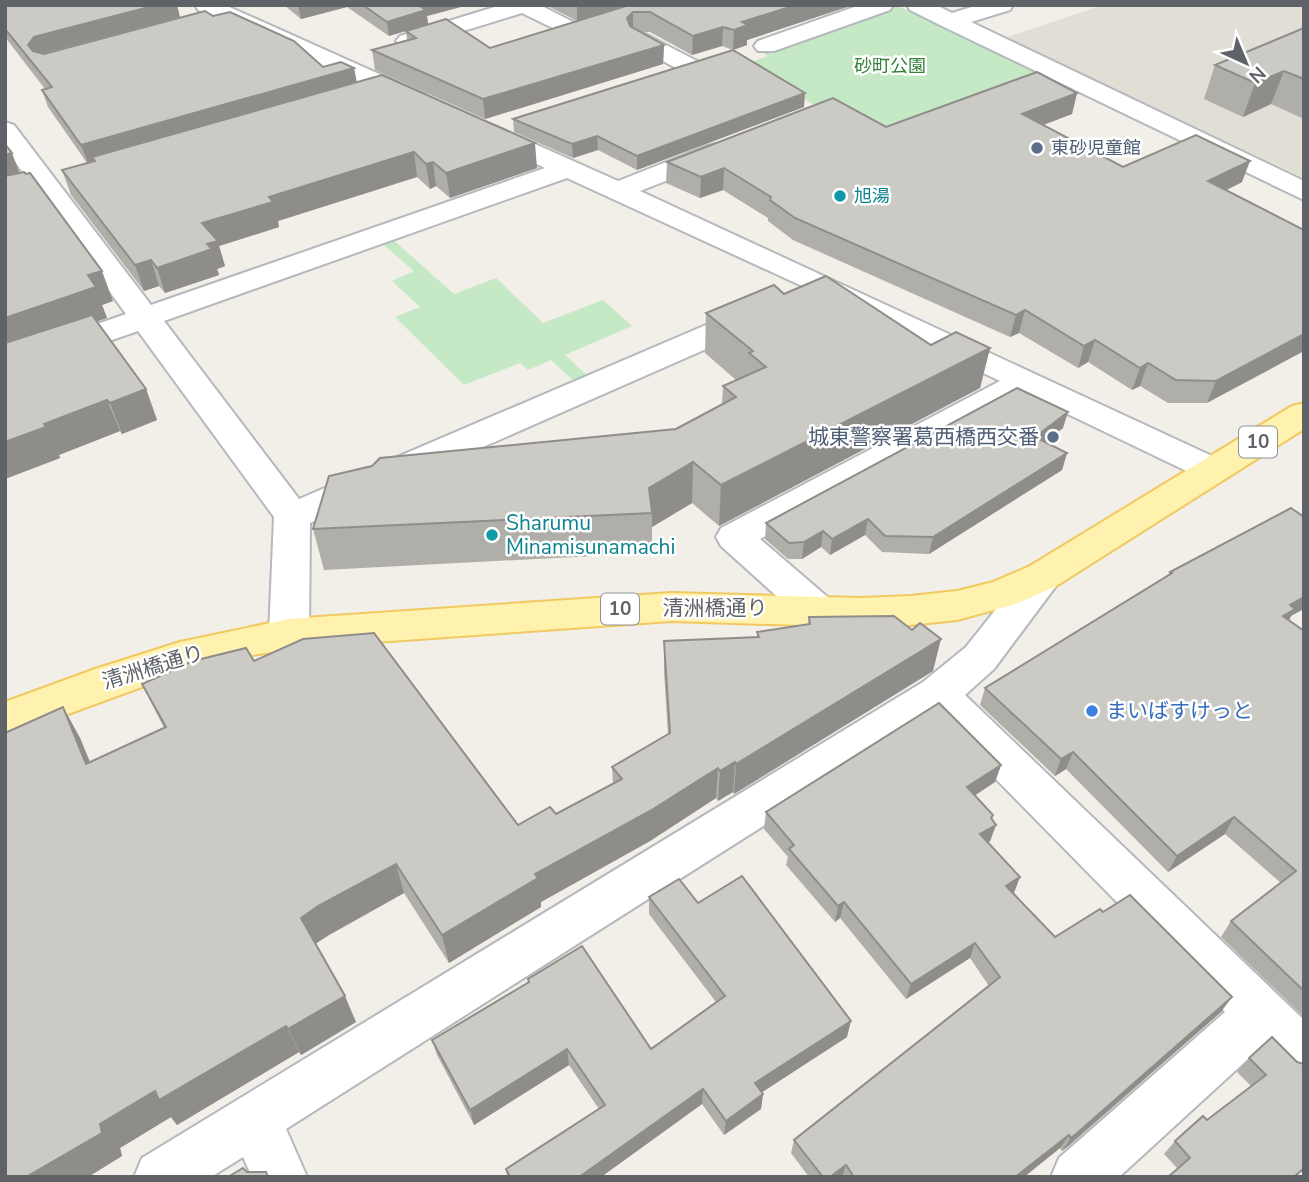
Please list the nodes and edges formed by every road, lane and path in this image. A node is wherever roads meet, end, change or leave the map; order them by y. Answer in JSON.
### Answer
{"nodes":[{"id":1,"x":524,"y":5,"type":"edge"},
{"id":2,"x":659,"y":5,"type":"edge"},
{"id":3,"x":881,"y":5,"type":"edge"},
{"id":4,"x":918,"y":5,"type":"edge"},
{"id":5,"x":1002,"y":5,"type":"edge"},
{"id":6,"x":208,"y":14,"type":"edge"},
{"id":7,"x":950,"y":21,"type":"junction"},
{"id":8,"x":641,"y":39,"type":"edge"},
{"id":9,"x":766,"y":46,"type":"dead end"},
{"id":10,"x":335,"y":63,"type":"junction"},
{"id":11,"x":664,"y":74,"type":"edge"},
{"id":12,"x":389,"y":87,"type":"junction"},
{"id":13,"x":355,"y":98,"type":"edge"},
{"id":14,"x":524,"y":118,"type":"edge"},
{"id":15,"x":462,"y":120,"type":"junction"},
{"id":16,"x":5,"y":130,"type":"edge"},
{"id":17,"x":744,"y":142,"type":"edge"},
{"id":18,"x":569,"y":168,"type":"junction"},
{"id":19,"x":619,"y":190,"type":"junction"},
{"id":20,"x":1304,"y":192,"type":"edge"},
{"id":21,"x":824,"y":285,"type":"junction"},
{"id":22,"x":143,"y":318,"type":"junction"},
{"id":23,"x":5,"y":367,"type":"edge"},
{"id":24,"x":1025,"y":380,"type":"junction"},
{"id":25,"x":1300,"y":420,"type":"edge"},
{"id":26,"x":1213,"y":470,"type":"junction"},
{"id":27,"x":292,"y":516,"type":"junction"},
{"id":28,"x":1042,"y":576,"type":"junction"},
{"id":29,"x":817,"y":610,"type":"junction"},
{"id":30,"x":289,"y":634,"type":"junction"},
{"id":31,"x":938,"y":694,"type":"junction"},
{"id":32,"x":5,"y":720,"type":"edge"},
{"id":33,"x":1262,"y":1013,"type":"junction"},
{"id":34,"x":1304,"y":1056,"type":"edge"},
{"id":35,"x":254,"y":1119,"type":"junction"},
{"id":36,"x":160,"y":1177,"type":"edge"},
{"id":37,"x":280,"y":1177,"type":"edge"},
{"id":38,"x":1078,"y":1177,"type":"edge"}],
"edges":[{"from":1,"to":2,"type":"street"},
{"from":1,"to":10,"type":"street"},
{"from":3,"to":9,"type":"street"},
{"from":4,"to":7,"type":"street"},
{"from":5,"to":7,"type":"street"},
{"from":6,"to":10,"type":"street"},
{"from":7,"to":20,"type":"street"},
{"from":8,"to":11,"type":"street"},
{"from":10,"to":12,"type":"street"},
{"from":12,"to":13,"type":"street"},
{"from":12,"to":15,"type":"street"},
{"from":14,"to":15,"type":"street"},
{"from":15,"to":18,"type":"street"},
{"from":16,"to":22,"type":"street"},
{"from":17,"to":19,"type":"street"},
{"from":18,"to":19,"type":"street"},
{"from":18,"to":22,"type":"street"},
{"from":19,"to":21,"type":"street"},
{"from":21,"to":24,"type":"street"},
{"from":21,"to":27,"type":"street"},
{"from":22,"to":23,"type":"street"},
{"from":22,"to":27,"type":"street"},
{"from":24,"to":26,"type":"street"},
{"from":24,"to":29,"type":"street"},
{"from":25,"to":26,"type":"main road","name":"清洲橋通り","number":"10"},
{"from":26,"to":28,"type":"main road","name":"清洲橋通り","number":"10"},
{"from":27,"to":30,"type":"street"},
{"from":28,"to":29,"type":"main road","name":"清洲橋通り","number":"10"},
{"from":28,"to":31,"type":"street"},
{"from":29,"to":30,"type":"main road","name":"清洲橋通り","number":"10"},
{"from":30,"to":32,"type":"main road","name":"清洲橋通り","number":"10"},
{"from":31,"to":33,"type":"street"},
{"from":31,"to":35,"type":"street"},
{"from":33,"to":34,"type":"street"},
{"from":33,"to":38,"type":"street"},
{"from":35,"to":36,"type":"street"},
{"from":35,"to":37,"type":"street"}]}
